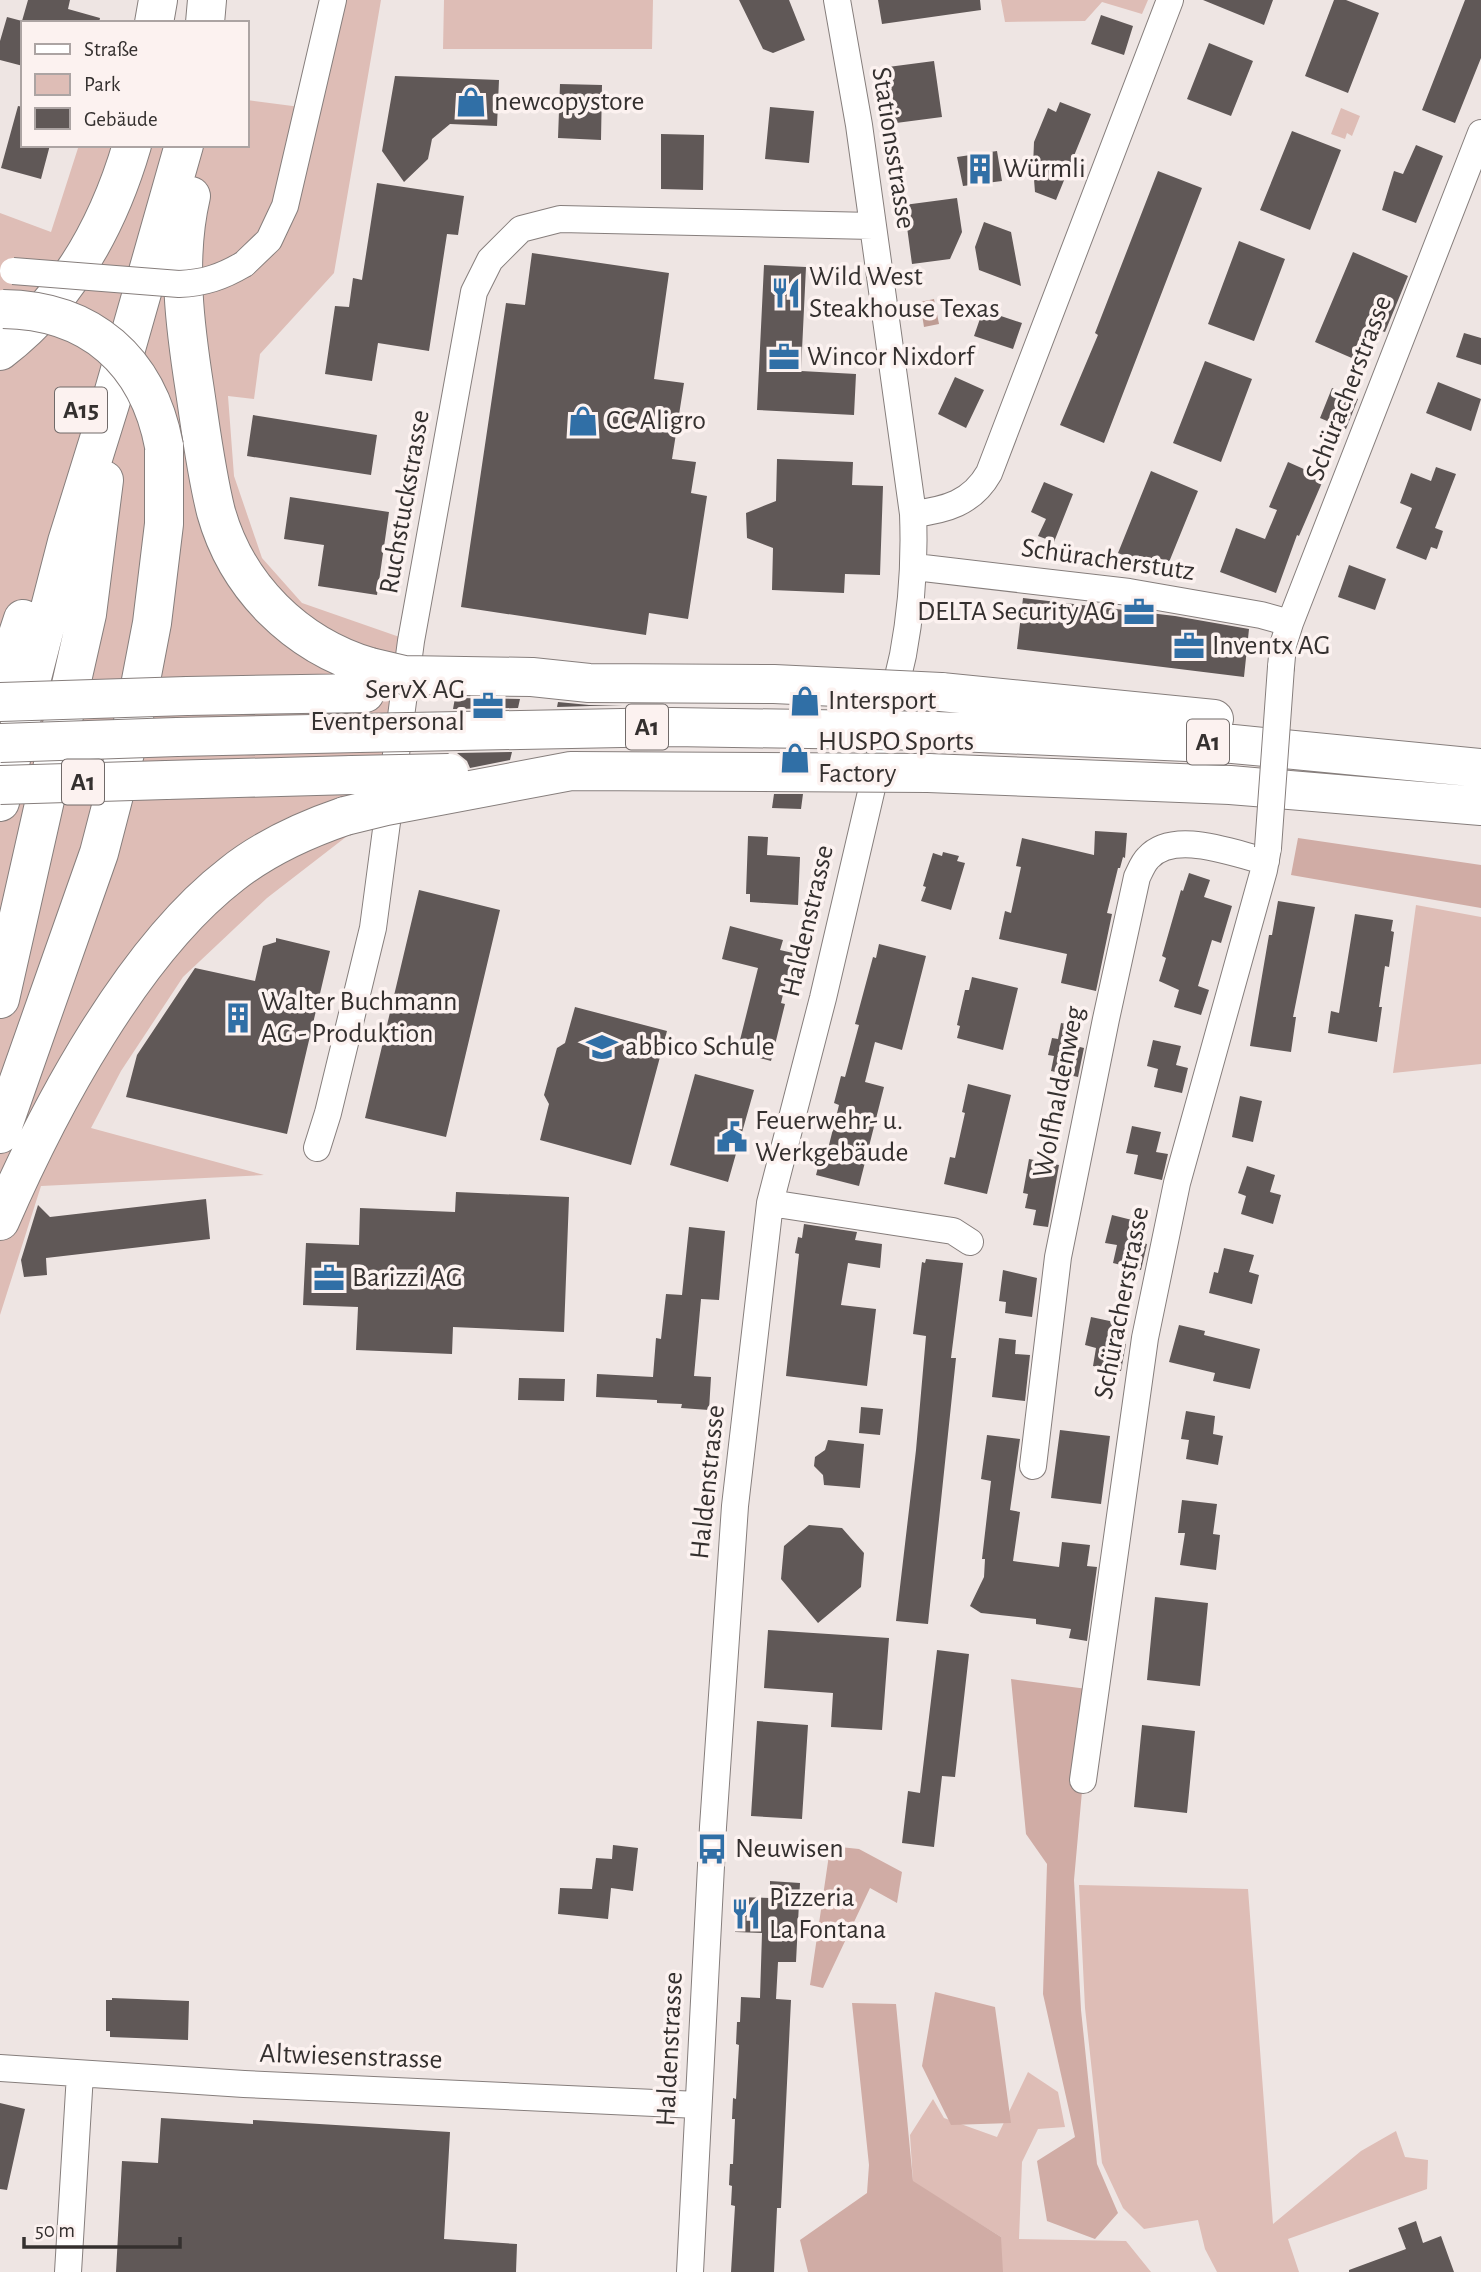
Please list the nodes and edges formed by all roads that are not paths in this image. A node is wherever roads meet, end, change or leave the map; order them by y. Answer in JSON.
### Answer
{"nodes":[{"id":1,"x":158,"y":0,"type":"edge"},
{"id":2,"x":180,"y":0,"type":"edge"},
{"id":3,"x":207,"y":0,"type":"edge"},
{"id":4,"x":333,"y":0,"type":"edge"},
{"id":5,"x":837,"y":0,"type":"edge"},
{"id":6,"x":1170,"y":0,"type":"edge"},
{"id":7,"x":154,"y":21,"type":"edge"},
{"id":8,"x":178,"y":21,"type":"edge"},
{"id":9,"x":205,"y":21,"type":"edge"},
{"id":10,"x":1481,"y":133,"type":"edge"},
{"id":11,"x":131,"y":147,"type":"edge"},
{"id":12,"x":156,"y":147,"type":"edge"},
{"id":13,"x":183,"y":147,"type":"edge"},
{"id":14,"x":201,"y":147,"type":"edge"},
{"id":15,"x":873,"y":226,"type":"junction"},
{"id":16,"x":6,"y":270,"type":"edge"},
{"id":17,"x":2,"y":309,"type":"edge"},
{"id":18,"x":0,"y":351,"type":"edge"},
{"id":19,"x":114,"y":391,"type":"junction"},
{"id":20,"x":914,"y":514,"type":"junction"},
{"id":21,"x":915,"y":567,"type":"junction"},
{"id":22,"x":0,"y":605,"type":"edge"},
{"id":23,"x":1290,"y":623,"type":"junction"},
{"id":24,"x":367,"y":680,"type":"junction"},
{"id":25,"x":1,"y":688,"type":"edge"},
{"id":26,"x":0,"y":743,"type":"edge"},
{"id":27,"x":1481,"y":748,"type":"edge"},
{"id":28,"x":1481,"y":768,"type":"edge"},
{"id":29,"x":571,"y":771,"type":"junction"},
{"id":30,"x":0,"y":785,"type":"edge"},
{"id":31,"x":0,"y":802,"type":"edge"},
{"id":32,"x":1481,"y":806,"type":"edge"},
{"id":33,"x":1267,"y":854,"type":"junction"},
{"id":34,"x":0,"y":999,"type":"edge"},
{"id":35,"x":0,"y":1134,"type":"edge"},
{"id":36,"x":317,"y":1148,"type":"dead end"},
{"id":37,"x":770,"y":1203,"type":"junction"},
{"id":38,"x":0,"y":1221,"type":"edge"},
{"id":39,"x":970,"y":1242,"type":"dead end"},
{"id":40,"x":1033,"y":1466,"type":"dead end"},
{"id":41,"x":1083,"y":1780,"type":"dead end"},
{"id":42,"x":0,"y":2068,"type":"edge"},
{"id":43,"x":80,"y":2074,"type":"junction"},
{"id":44,"x":698,"y":2105,"type":"junction"},
{"id":45,"x":68,"y":2272,"type":"edge"},
{"id":46,"x":690,"y":2272,"type":"edge"}],
"edges":[{"from":1,"to":7,"type":"highway"},
{"from":2,"to":8,"type":"highway"},
{"from":3,"to":9,"type":"highway"},
{"from":4,"to":16,"type":"street","bridge":true},
{"from":5,"to":15,"type":"street","name":"Stationsstrasse"},
{"from":6,"to":20,"type":"street"},
{"from":10,"to":23,"type":"street","name":"Schüracherstrasse"},
{"from":11,"to":18,"type":"highway"},
{"from":12,"to":25,"type":"highway","number":"A15"},
{"from":13,"to":19,"type":"highway","number":"A15"},
{"from":14,"to":24,"type":"highway"},
{"from":15,"to":20,"type":"street","name":"Stationsstrasse"},
{"from":15,"to":36,"type":"street","name":"Ruchstuckstrasse"},
{"from":17,"to":35,"type":"highway","bridge":true},
{"from":19,"to":31,"type":"highway","number":"A15"},
{"from":19,"to":34,"type":"highway"},
{"from":20,"to":21,"type":"street","name":"Haldenstrasse"},
{"from":21,"to":23,"type":"street","name":"Schüracherstutz"},
{"from":21,"to":37,"type":"street","name":"Haldenstrasse"},
{"from":22,"to":25,"type":"highway"},
{"from":23,"to":33,"type":"street","name":"Schüracherstrasse","bridge":true},
{"from":24,"to":25,"type":"highway","bridge":true},
{"from":24,"to":27,"type":"highway","bridge":true},
{"from":26,"to":28,"type":"highway","number":"A1","bridge":true},
{"from":29,"to":30,"type":"highway","number":"A1","bridge":true},
{"from":29,"to":32,"type":"highway","number":"A1","bridge":true},
{"from":29,"to":38,"type":"highway","bridge":true},
{"from":33,"to":40,"type":"street","name":"Wolfhaldenweg"},
{"from":33,"to":41,"type":"street","name":"Schüracherstrasse"},
{"from":37,"to":39,"type":"street"},
{"from":37,"to":44,"type":"street","name":"Haldenstrasse"},
{"from":42,"to":43,"type":"street","name":"Altwiesenstrasse"},
{"from":43,"to":44,"type":"street","name":"Altwiesenstrasse"},
{"from":43,"to":45,"type":"street"},
{"from":44,"to":46,"type":"street","name":"Haldenstrasse"}]}
